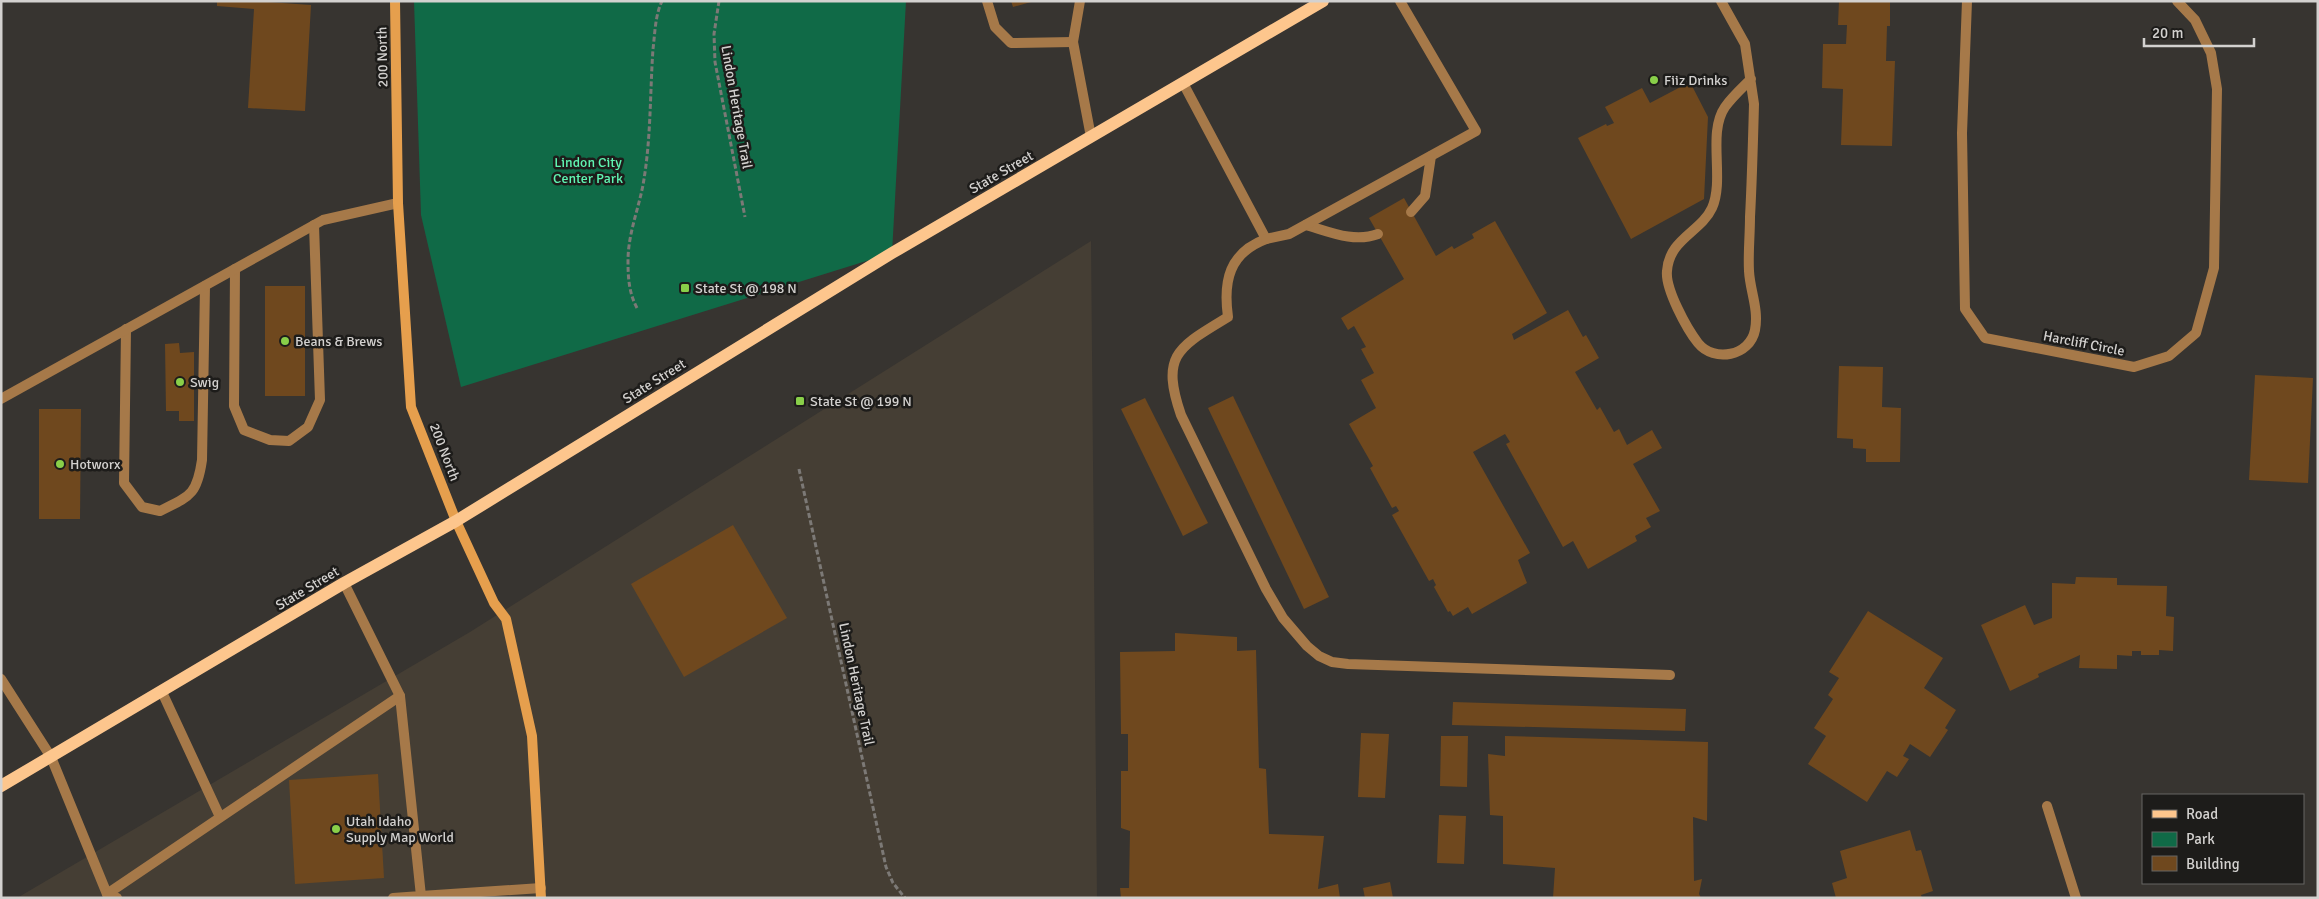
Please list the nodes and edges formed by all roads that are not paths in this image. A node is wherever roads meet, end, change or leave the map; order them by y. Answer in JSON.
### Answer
{"nodes":[{"id":1,"x":395,"y":1,"type":"edge"},
{"id":2,"x":987,"y":1,"type":"edge"},
{"id":3,"x":1080,"y":1,"type":"edge"},
{"id":4,"x":1323,"y":1,"type":"edge"},
{"id":5,"x":1400,"y":1,"type":"edge"},
{"id":6,"x":1721,"y":1,"type":"edge"},
{"id":7,"x":1966,"y":1,"type":"edge"},
{"id":8,"x":2177,"y":1,"type":"edge"},
{"id":9,"x":1073,"y":42,"type":"junction"},
{"id":10,"x":1751,"y":79,"type":"junction"},
{"id":11,"x":1183,"y":83,"type":"junction"},
{"id":12,"x":1091,"y":137,"type":"junction"},
{"id":13,"x":1431,"y":156,"type":"junction"},
{"id":14,"x":398,"y":203,"type":"junction"},
{"id":15,"x":1411,"y":212,"type":"dead end"},
{"id":16,"x":314,"y":225,"type":"junction"},
{"id":17,"x":1306,"y":225,"type":"junction"},
{"id":18,"x":1378,"y":234,"type":"dead end"},
{"id":19,"x":1266,"y":239,"type":"junction"},
{"id":20,"x":235,"y":269,"type":"junction"},
{"id":21,"x":205,"y":286,"type":"junction"},
{"id":22,"x":126,"y":329,"type":"junction"},
{"id":23,"x":1,"y":399,"type":"edge"},
{"id":24,"x":456,"y":520,"type":"junction"},
{"id":25,"x":344,"y":583,"type":"junction"},
{"id":26,"x":1670,"y":675,"type":"dead end"},
{"id":27,"x":1,"y":679,"type":"edge"},
{"id":28,"x":162,"y":692,"type":"junction"},
{"id":29,"x":400,"y":696,"type":"junction"},
{"id":30,"x":51,"y":757,"type":"junction"},
{"id":31,"x":1,"y":786,"type":"edge"},
{"id":32,"x":2047,"y":806,"type":"dead end"},
{"id":33,"x":220,"y":817,"type":"junction"},
{"id":34,"x":541,"y":893,"type":"edge"},
{"id":35,"x":112,"y":896,"type":"edge"},
{"id":36,"x":421,"y":896,"type":"junction"},
{"id":37,"x":393,"y":898,"type":"edge"},
{"id":38,"x":2076,"y":898,"type":"edge"}],
"edges":[{"from":1,"to":14,"type":"street","name":"200 North"},
{"from":2,"to":9,"type":"street"},
{"from":3,"to":9,"type":"street"},
{"from":4,"to":11,"type":"main road","name":"State Street"},
{"from":5,"to":13,"type":"street"},
{"from":6,"to":10,"type":"street"},
{"from":7,"to":8,"type":"street","name":"Harcliff Circle"},
{"from":9,"to":12,"type":"street"},
{"from":10,"to":10,"type":"street"},
{"from":11,"to":12,"type":"main road","name":"State Street"},
{"from":11,"to":19,"type":"street"},
{"from":12,"to":24,"type":"main road","name":"State Street"},
{"from":13,"to":15,"type":"street"},
{"from":13,"to":17,"type":"street"},
{"from":14,"to":16,"type":"street"},
{"from":14,"to":24,"type":"street","name":"200 North"},
{"from":16,"to":20,"type":"street"},
{"from":16,"to":20,"type":"street"},
{"from":17,"to":18,"type":"street"},
{"from":17,"to":19,"type":"street"},
{"from":19,"to":26,"type":"street"},
{"from":20,"to":21,"type":"street"},
{"from":21,"to":22,"type":"street"},
{"from":21,"to":22,"type":"street"},
{"from":22,"to":23,"type":"street"},
{"from":24,"to":25,"type":"main road","name":"State Street"},
{"from":24,"to":34,"type":"street","name":"200 North"},
{"from":25,"to":28,"type":"main road","name":"State Street"},
{"from":25,"to":29,"type":"street"},
{"from":27,"to":30,"type":"street"},
{"from":28,"to":30,"type":"main road","name":"State Street"},
{"from":28,"to":33,"type":"street"},
{"from":29,"to":33,"type":"street"},
{"from":29,"to":36,"type":"street"},
{"from":30,"to":31,"type":"main road","name":"State Street"},
{"from":30,"to":35,"type":"street"},
{"from":32,"to":38,"type":"street"},
{"from":33,"to":35,"type":"street"},
{"from":34,"to":36,"type":"street"},
{"from":36,"to":37,"type":"street"}]}
